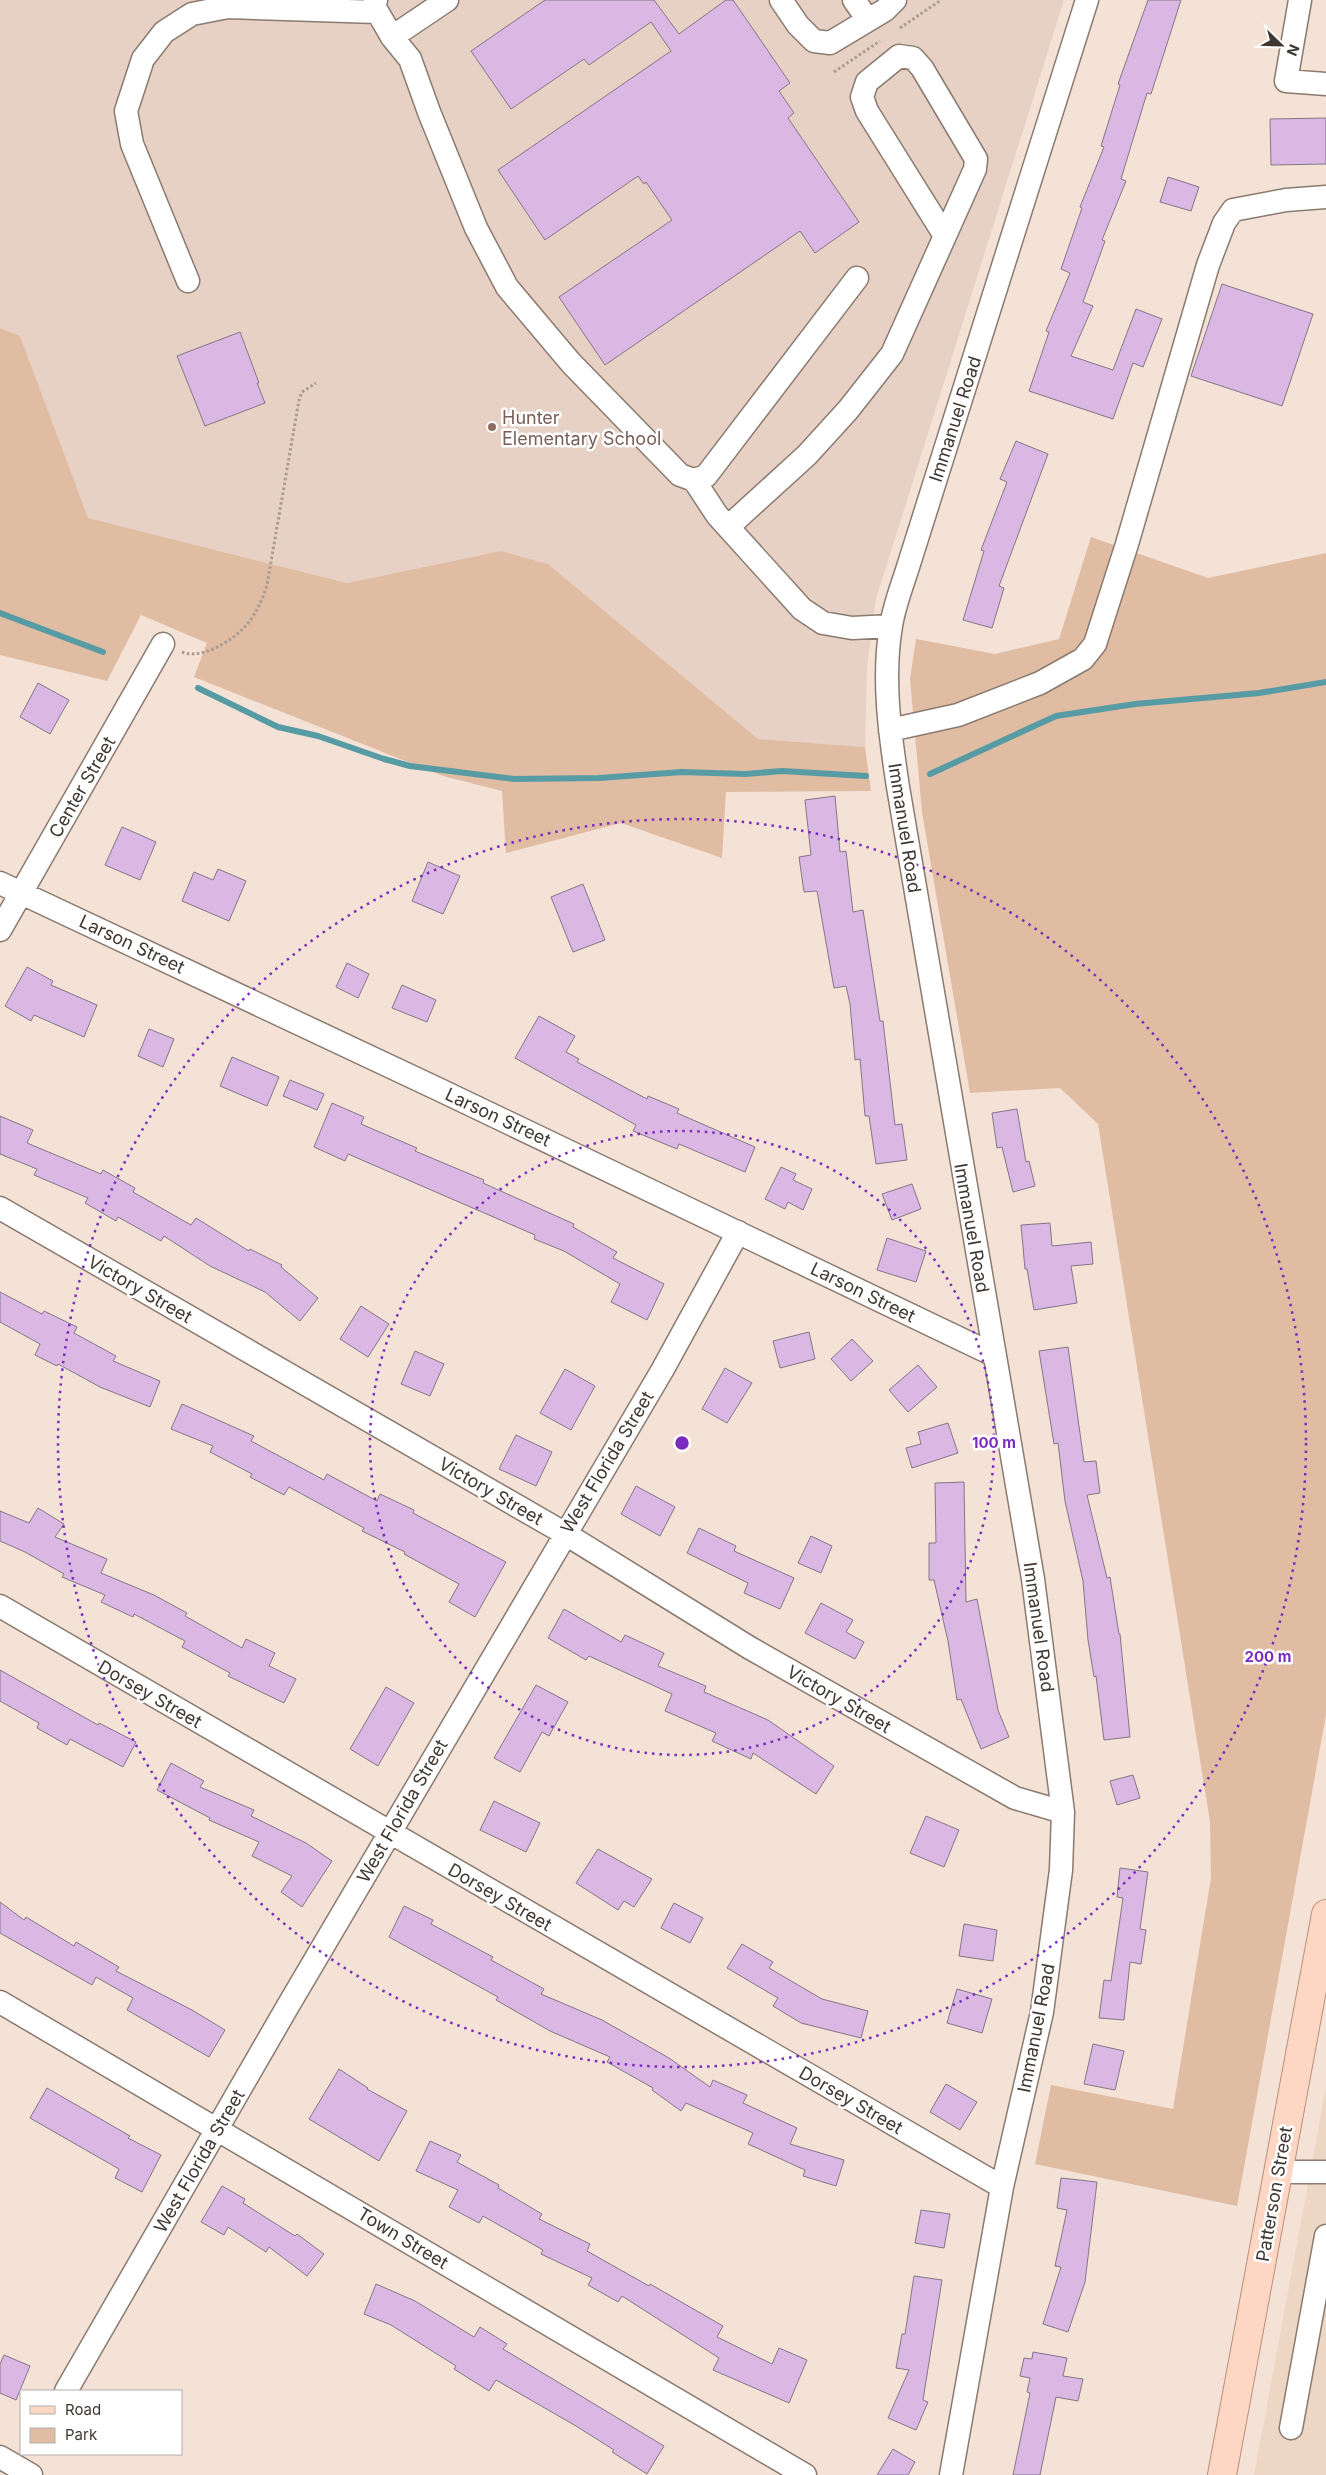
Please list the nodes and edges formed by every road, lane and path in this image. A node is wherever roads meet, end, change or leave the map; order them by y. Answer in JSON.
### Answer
{"nodes":[{"id":1,"x":447,"y":0,"type":"edge"},
{"id":2,"x":781,"y":0,"type":"edge"},
{"id":3,"x":854,"y":0,"type":"edge"},
{"id":4,"x":895,"y":0,"type":"edge"},
{"id":5,"x":1087,"y":0,"type":"edge"},
{"id":6,"x":1300,"y":0,"type":"edge"},
{"id":7,"x":377,"y":6,"type":"edge"},
{"id":8,"x":868,"y":20,"type":"junction"},
{"id":9,"x":392,"y":37,"type":"junction"},
{"id":10,"x":1326,"y":84,"type":"edge"},
{"id":11,"x":1326,"y":197,"type":"edge"},
{"id":12,"x":945,"y":236,"type":"junction"},
{"id":13,"x":858,"y":278,"type":"dead end"},
{"id":14,"x":188,"y":281,"type":"dead end"},
{"id":15,"x":316,"y":383,"type":"dead end"},
{"id":16,"x":694,"y":480,"type":"junction"},
{"id":17,"x":728,"y":527,"type":"junction"},
{"id":18,"x":891,"y":626,"type":"junction"},
{"id":19,"x":163,"y":644,"type":"joint"},
{"id":20,"x":890,"y":730,"type":"junction"},
{"id":21,"x":0,"y":883,"type":"edge"},
{"id":22,"x":22,"y":892,"type":"junction"},
{"id":23,"x":0,"y":930,"type":"edge"},
{"id":24,"x":0,"y":1208,"type":"edge"},
{"id":25,"x":738,"y":1232,"type":"junction"},
{"id":26,"x":994,"y":1355,"type":"junction"},
{"id":27,"x":564,"y":1533,"type":"junction"},
{"id":28,"x":0,"y":1606,"type":"edge"},
{"id":29,"x":1063,"y":1812,"type":"junction"},
{"id":30,"x":390,"y":1834,"type":"junction"},
{"id":31,"x":1326,"y":1914,"type":"edge"},
{"id":32,"x":0,"y":2002,"type":"edge"},
{"id":33,"x":218,"y":2129,"type":"junction"},
{"id":34,"x":1278,"y":2172,"type":"junction"},
{"id":35,"x":1326,"y":2172,"type":"edge"},
{"id":36,"x":1002,"y":2187,"type":"junction"},
{"id":37,"x":1326,"y":2236,"type":"edge"},
{"id":38,"x":67,"y":2390,"type":"edge"},
{"id":39,"x":1291,"y":2428,"type":"dead end"},
{"id":40,"x":0,"y":2457,"type":"edge"},
{"id":41,"x":27,"y":2466,"type":"edge"},
{"id":42,"x":805,"y":2475,"type":"edge"},
{"id":43,"x":951,"y":2475,"type":"edge"},
{"id":44,"x":1222,"y":2475,"type":"edge"}],
"edges":[{"from":1,"to":9,"type":"street"},
{"from":2,"to":8,"type":"street"},
{"from":3,"to":8,"type":"street"},
{"from":4,"to":8,"type":"street"},
{"from":5,"to":18,"type":"street","name":"Immanuel Road"},
{"from":6,"to":10,"type":"street"},
{"from":7,"to":9,"type":"street"},
{"from":7,"to":14,"type":"street"},
{"from":9,"to":16,"type":"street"},
{"from":11,"to":20,"type":"street"},
{"from":12,"to":12,"type":"street"},
{"from":12,"to":17,"type":"street"},
{"from":13,"to":16,"type":"street"},
{"from":15,"to":19,"type":"path"},
{"from":16,"to":17,"type":"street"},
{"from":17,"to":18,"type":"street"},
{"from":18,"to":20,"type":"street","name":"Immanuel Road"},
{"from":19,"to":22,"type":"street","name":"Center Street"},
{"from":20,"to":26,"type":"street","name":"Immanuel Road"},
{"from":21,"to":22,"type":"street","name":"Larson Street"},
{"from":22,"to":23,"type":"street","name":"Center Street"},
{"from":22,"to":25,"type":"street","name":"Larson Street"},
{"from":24,"to":27,"type":"street","name":"Victory Street"},
{"from":25,"to":26,"type":"street","name":"Larson Street"},
{"from":25,"to":27,"type":"street","name":"West Florida Street"},
{"from":26,"to":29,"type":"street","name":"Immanuel Road"},
{"from":27,"to":29,"type":"street","name":"Victory Street"},
{"from":27,"to":30,"type":"street","name":"West Florida Street"},
{"from":28,"to":30,"type":"street","name":"Dorsey Street"},
{"from":29,"to":36,"type":"street","name":"Immanuel Road"},
{"from":30,"to":33,"type":"street","name":"West Florida Street"},
{"from":30,"to":36,"type":"street","name":"Dorsey Street"},
{"from":31,"to":34,"type":"main road","name":"Patterson Street"},
{"from":32,"to":33,"type":"street","name":"Town Street"},
{"from":33,"to":38,"type":"street","name":"West Florida Street"},
{"from":33,"to":42,"type":"street","name":"Town Street"},
{"from":34,"to":35,"type":"street"},
{"from":34,"to":44,"type":"main road","name":"Patterson Street"},
{"from":36,"to":43,"type":"street","name":"Immanuel Road"},
{"from":37,"to":39,"type":"street"},
{"from":40,"to":41,"type":"street"}]}
